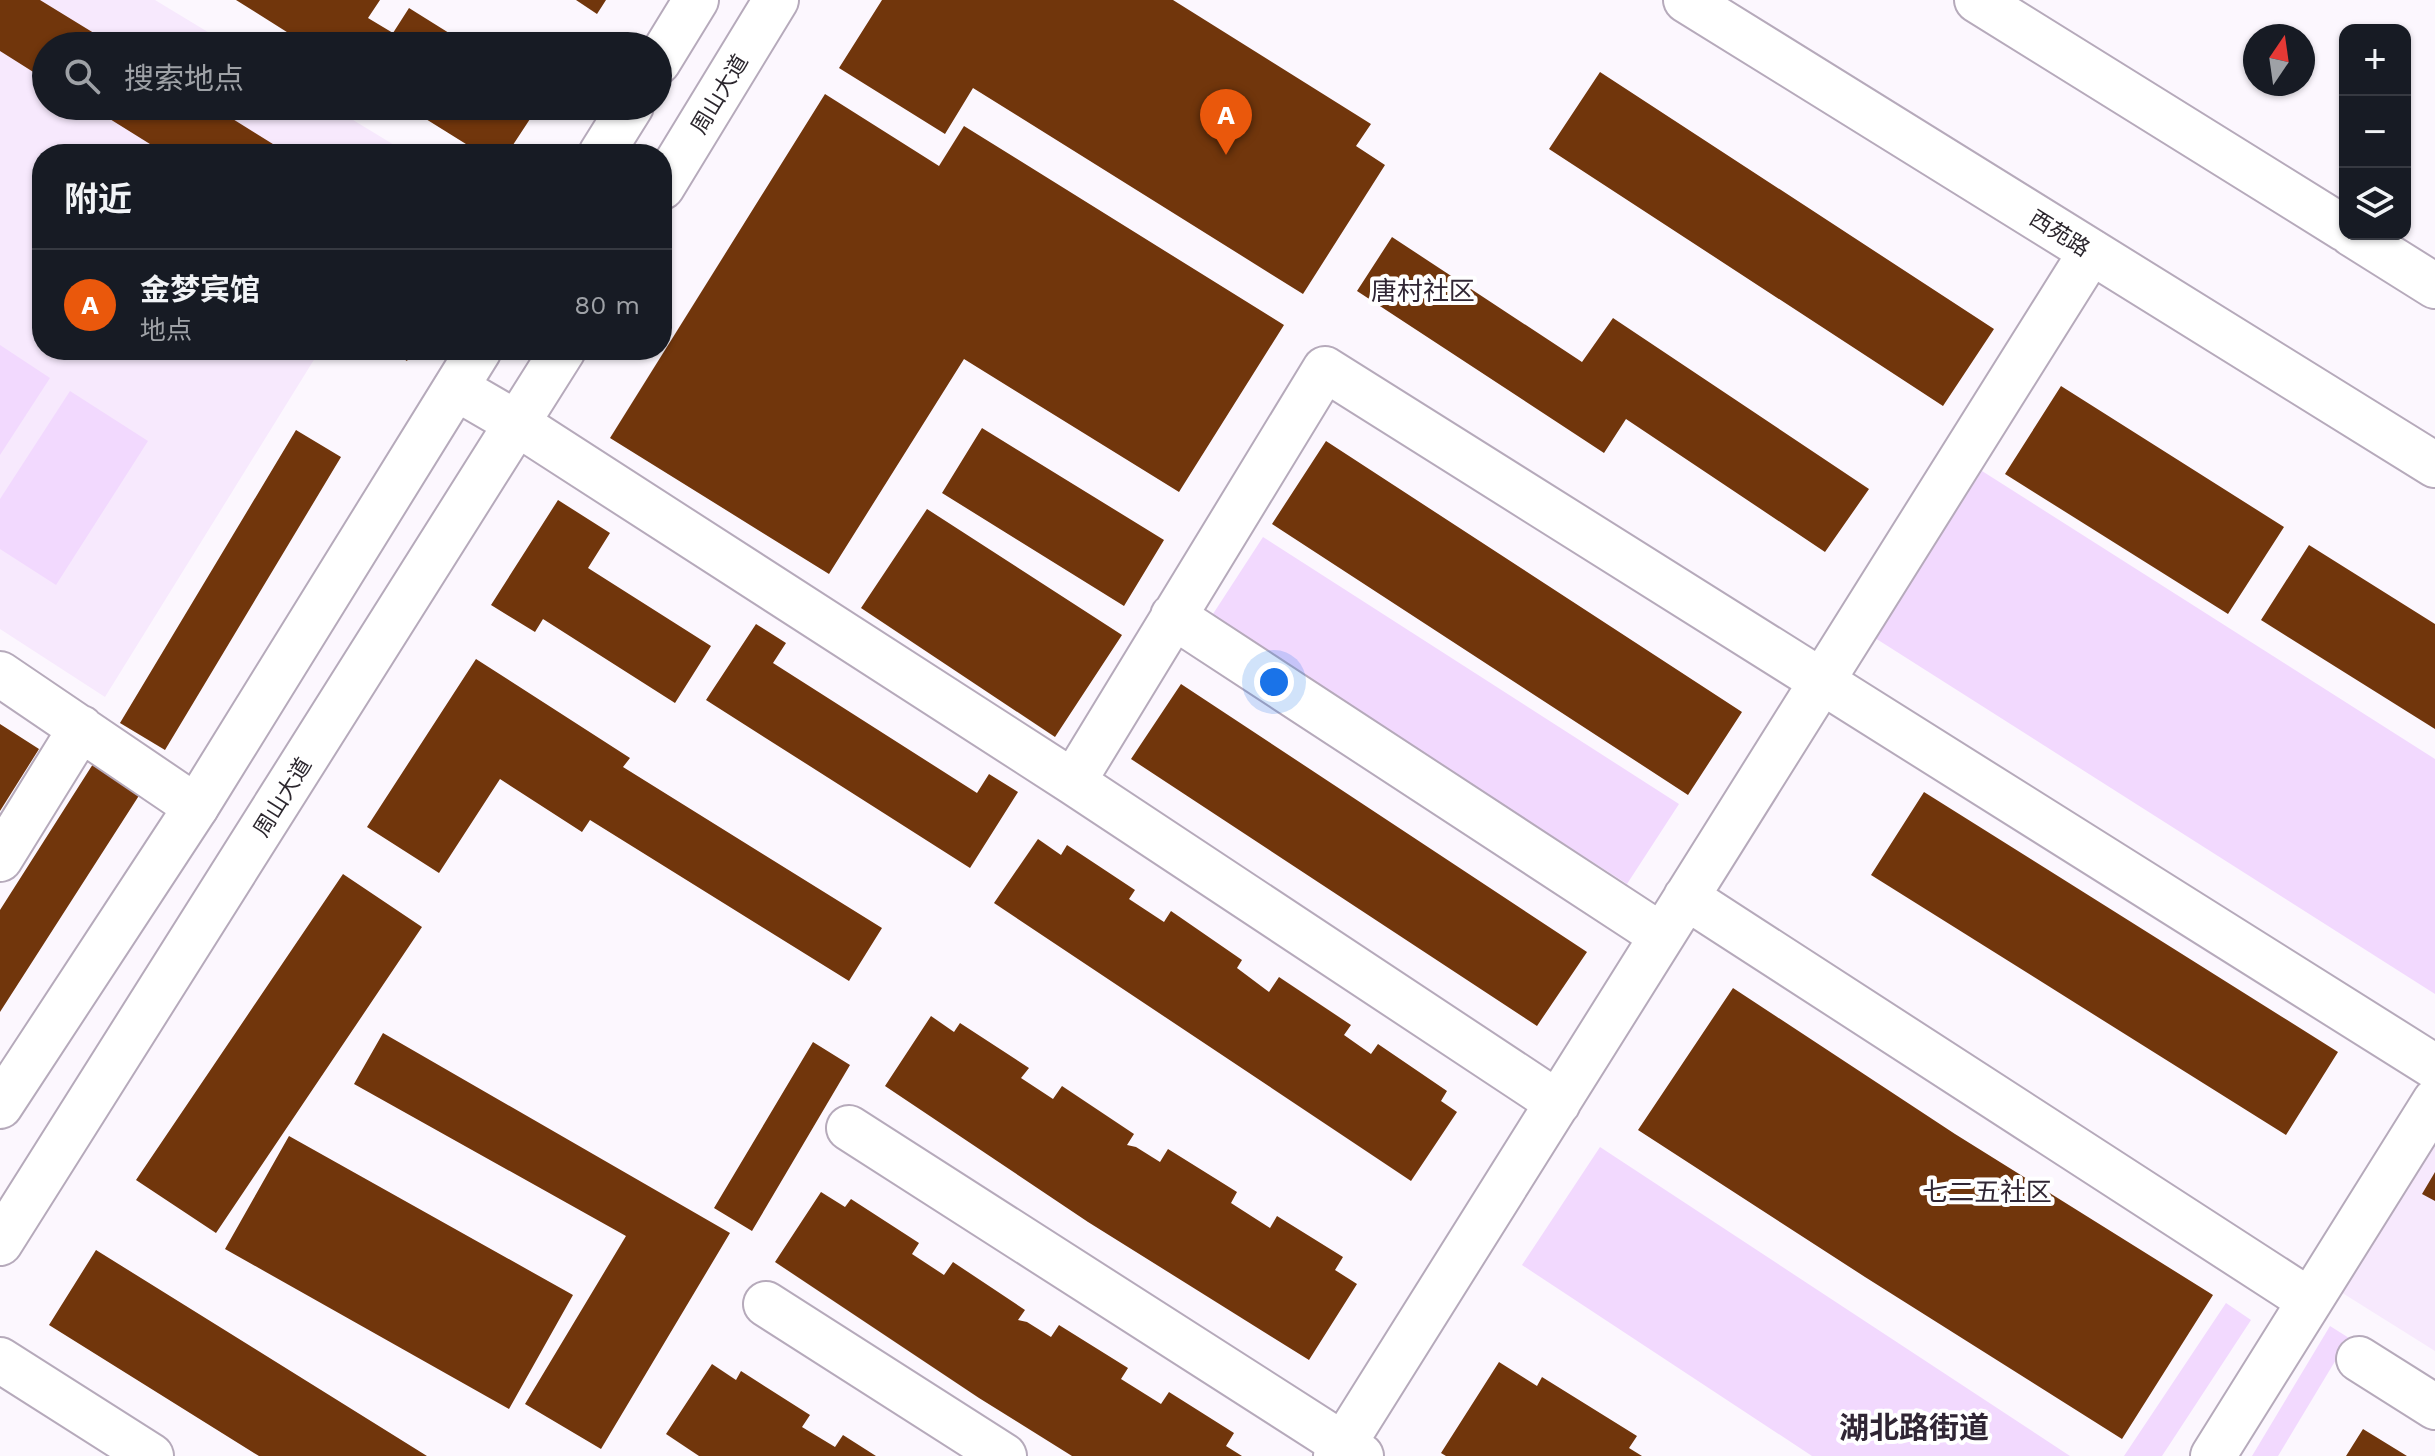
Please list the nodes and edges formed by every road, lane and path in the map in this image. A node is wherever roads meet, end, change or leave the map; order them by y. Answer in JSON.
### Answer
{"nodes":[{"id":1,"x":696,"y":0,"type":"edge"},
{"id":2,"x":776,"y":0,"type":"edge"},
{"id":3,"x":1686,"y":0,"type":"edge"},
{"id":4,"x":1977,"y":0,"type":"edge"},
{"id":5,"x":672,"y":39,"type":"edge"},
{"id":6,"x":622,"y":120,"type":"edge"},
{"id":7,"x":607,"y":144,"type":"edge"},
{"id":8,"x":672,"y":171,"type":"edge"},
{"id":9,"x":2339,"y":225,"type":"edge"},
{"id":10,"x":2362,"y":240,"type":"edge"},
{"id":11,"x":2091,"y":252,"type":"junction"},
{"id":12,"x":2435,"y":286,"type":"edge"},
{"id":13,"x":473,"y":360,"type":"edge"},
{"id":14,"x":557,"y":360,"type":"edge"},
{"id":15,"x":456,"y":388,"type":"junction"},
{"id":16,"x":518,"y":424,"type":"junction"},
{"id":17,"x":2435,"y":465,"type":"edge"},
{"id":18,"x":1173,"y":616,"type":"junction"},
{"id":19,"x":0,"y":674,"type":"edge"},
{"id":20,"x":1822,"y":682,"type":"junction"},
{"id":21,"x":81,"y":728,"type":"junction"},
{"id":22,"x":1073,"y":782,"type":"junction"},
{"id":23,"x":196,"y":807,"type":"junction"},
{"id":24,"x":0,"y":859,"type":"edge"},
{"id":25,"x":1686,"y":897,"type":"junction"},
{"id":26,"x":1662,"y":936,"type":"junction"},
{"id":27,"x":2435,"y":1067,"type":"edge"},
{"id":28,"x":2435,"y":1101,"type":"edge"},
{"id":29,"x":1558,"y":1103,"type":"junction"},
{"id":30,"x":0,"y":1106,"type":"edge"},
{"id":31,"x":849,"y":1128,"type":"dead end"},
{"id":32,"x":0,"y":1243,"type":"edge"},
{"id":33,"x":2310,"y":1301,"type":"junction"},
{"id":34,"x":766,"y":1304,"type":"dead end"},
{"id":35,"x":2359,"y":1359,"type":"dead end"},
{"id":36,"x":0,"y":1360,"type":"edge"},
{"id":37,"x":2435,"y":1407,"type":"edge"},
{"id":38,"x":1347,"y":1452,"type":"edge"},
{"id":39,"x":151,"y":1456,"type":"edge"},
{"id":40,"x":1004,"y":1456,"type":"edge"},
{"id":41,"x":2213,"y":1456,"type":"edge"}],
"edges":[{"from":1,"to":5,"type":"main road"},
{"from":2,"to":8,"type":"main road","name":"周山大道"},
{"from":3,"to":11,"type":"main road","name":"西苑路"},
{"from":4,"to":9,"type":"main road"},
{"from":6,"to":7,"type":"main road"},
{"from":10,"to":12,"type":"main road"},
{"from":11,"to":17,"type":"main road","name":"西苑路"},
{"from":11,"to":20,"type":"main road"},
{"from":13,"to":15,"type":"main road"},
{"from":14,"to":16,"type":"main road","name":"周山大道"},
{"from":15,"to":16,"type":"main road"},
{"from":15,"to":23,"type":"main road"},
{"from":16,"to":22,"type":"main road"},
{"from":16,"to":32,"type":"main road","name":"周山大道"},
{"from":18,"to":20,"type":"main road"},
{"from":18,"to":22,"type":"main road"},
{"from":18,"to":26,"type":"main road"},
{"from":19,"to":21,"type":"main road"},
{"from":20,"to":25,"type":"main road"},
{"from":20,"to":27,"type":"main road"},
{"from":21,"to":23,"type":"main road"},
{"from":21,"to":24,"type":"main road"},
{"from":22,"to":29,"type":"main road"},
{"from":23,"to":30,"type":"main road"},
{"from":25,"to":26,"type":"main road"},
{"from":25,"to":33,"type":"main road"},
{"from":26,"to":29,"type":"main road"},
{"from":28,"to":33,"type":"main road"},
{"from":29,"to":38,"type":"main road"},
{"from":31,"to":38,"type":"main road"},
{"from":33,"to":41,"type":"main road"},
{"from":34,"to":40,"type":"main road"},
{"from":35,"to":37,"type":"main road"},
{"from":36,"to":39,"type":"main road"}]}
